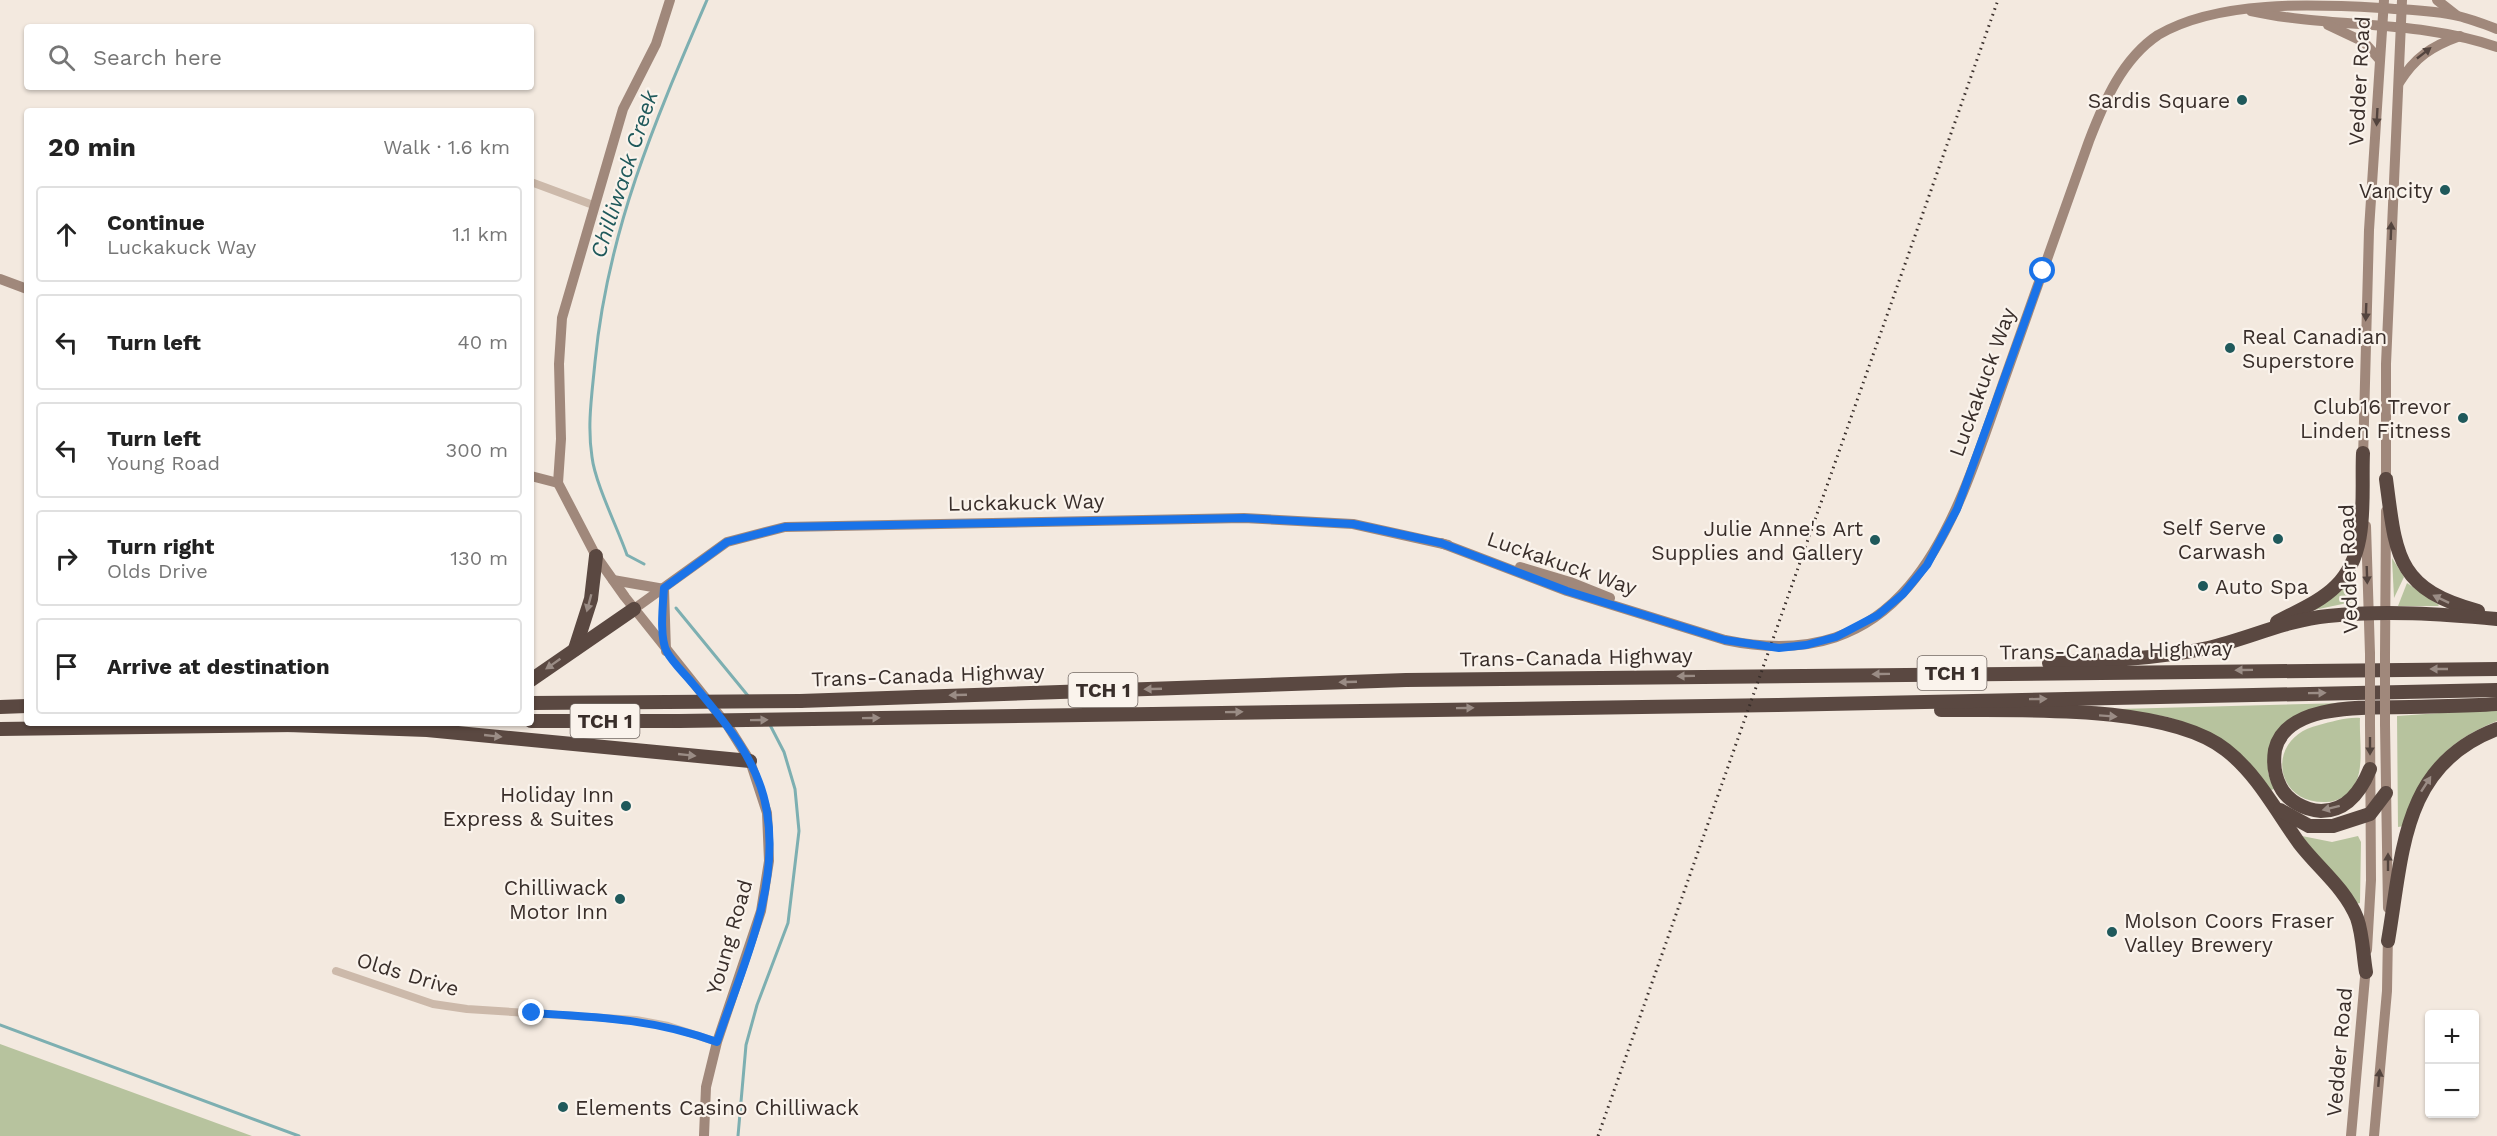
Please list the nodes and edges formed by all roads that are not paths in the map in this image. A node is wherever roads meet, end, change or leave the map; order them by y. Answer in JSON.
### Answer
{"nodes":[{"id":1,"x":670,"y":0,"type":"edge"},
{"id":2,"x":2437,"y":0,"type":"edge"},
{"id":3,"x":2355,"y":3,"type":"edge"},
{"id":4,"x":2383,"y":4,"type":"edge"},
{"id":5,"x":2402,"y":5,"type":"edge"},
{"id":6,"x":2242,"y":9,"type":"junction"},
{"id":7,"x":2456,"y":15,"type":"junction"},
{"id":8,"x":2317,"y":20,"type":"junction"},
{"id":9,"x":2381,"y":25,"type":"junction"},
{"id":10,"x":2400,"y":26,"type":"junction"},
{"id":11,"x":2497,"y":29,"type":"edge"},
{"id":12,"x":2461,"y":36,"type":"junction"},
{"id":13,"x":2497,"y":47,"type":"edge"},
{"id":14,"x":2379,"y":59,"type":"junction"},
{"id":15,"x":2398,"y":84,"type":"junction"},
{"id":16,"x":534,"y":183,"type":"edge"},
{"id":17,"x":593,"y":205,"type":"junction"},
{"id":18,"x":0,"y":279,"type":"edge"},
{"id":19,"x":24,"y":288,"type":"edge"},
{"id":20,"x":2363,"y":453,"type":"junction"},
{"id":21,"x":534,"y":477,"type":"edge"},
{"id":22,"x":2386,"y":479,"type":"junction"},
{"id":23,"x":558,"y":483,"type":"junction"},
{"id":24,"x":596,"y":556,"type":"junction"},
{"id":25,"x":613,"y":580,"type":"junction"},
{"id":26,"x":664,"y":588,"type":"junction"},
{"id":27,"x":634,"y":609,"type":"junction"},
{"id":28,"x":2369,"y":615,"type":"junction"},
{"id":29,"x":2384,"y":615,"type":"junction"},
{"id":30,"x":2497,"y":617,"type":"edge"},
{"id":31,"x":2254,"y":633,"type":"junction"},
{"id":32,"x":574,"y":649,"type":"junction"},
{"id":33,"x":666,"y":651,"type":"junction"},
{"id":34,"x":2497,"y":669,"type":"edge"},
{"id":35,"x":1916,"y":674,"type":"junction"},
{"id":36,"x":534,"y":678,"type":"edge"},
{"id":37,"x":2497,"y":690,"type":"edge"},
{"id":38,"x":534,"y":703,"type":"edge"},
{"id":39,"x":2497,"y":704,"type":"edge"},
{"id":40,"x":1777,"y":705,"type":"junction"},
{"id":41,"x":24,"y":706,"type":"edge"},
{"id":42,"x":0,"y":707,"type":"edge"},
{"id":43,"x":534,"y":721,"type":"edge"},
{"id":44,"x":216,"y":726,"type":"edge"},
{"id":45,"x":316,"y":726,"type":"edge"},
{"id":46,"x":0,"y":729,"type":"edge"},
{"id":47,"x":2497,"y":729,"type":"edge"},
{"id":48,"x":750,"y":761,"type":"junction"},
{"id":49,"x":2370,"y":769,"type":"junction"},
{"id":50,"x":2386,"y":793,"type":"junction"},
{"id":51,"x":2274,"y":805,"type":"junction"},
{"id":52,"x":2370,"y":814,"type":"junction"},
{"id":53,"x":2388,"y":942,"type":"junction"},
{"id":54,"x":336,"y":971,"type":"dead end"},
{"id":55,"x":2366,"y":972,"type":"junction"},
{"id":56,"x":717,"y":1042,"type":"junction"},
{"id":57,"x":704,"y":1136,"type":"edge"},
{"id":58,"x":2351,"y":1136,"type":"edge"},
{"id":59,"x":2374,"y":1136,"type":"edge"}],
"edges":[{"from":1,"to":17,"type":"main road"},
{"from":2,"to":7,"type":"main road"},
{"from":3,"to":4,"type":"main road","name":"Luckakuck Way"},
{"from":3,"to":6,"type":"main road","name":"Luckakuck Way"},
{"from":4,"to":5,"type":"main road","name":"Luckakuck Way"},
{"from":4,"to":9,"type":"main road","name":"Vedder Road"},
{"from":5,"to":7,"type":"main road","name":"Luckakuck Way"},
{"from":5,"to":10,"type":"main road","name":"Vedder Road"},
{"from":6,"to":8,"type":"main road","name":"Luckakuck Way"},
{"from":6,"to":26,"type":"main road","name":"Luckakuck Way"},
{"from":7,"to":11,"type":"main road","name":"Luckakuck Way"},
{"from":8,"to":9,"type":"main road","name":"Luckakuck Way"},
{"from":8,"to":14,"type":"main road"},
{"from":9,"to":10,"type":"main road","name":"Luckakuck Way"},
{"from":9,"to":14,"type":"main road","name":"Vedder Road"},
{"from":10,"to":12,"type":"main road","name":"Luckakuck Way"},
{"from":10,"to":15,"type":"main road","name":"Vedder Road"},
{"from":12,"to":13,"type":"main road","name":"Luckakuck Way"},
{"from":15,"to":12,"type":"main road","one_way":true},
{"from":14,"to":20,"type":"main road","name":"Vedder Road","one_way":true},
{"from":22,"to":15,"type":"main road","name":"Vedder Road","one_way":true},
{"from":16,"to":17,"type":"street"},
{"from":17,"to":23,"type":"main road"},
{"from":18,"to":19,"type":"main road"},
{"from":20,"to":28,"type":"main road","name":"Vedder Road","one_way":true},
{"from":20,"to":31,"type":"highway"},
{"from":21,"to":23,"type":"main road"},
{"from":22,"to":29,"type":"main road","name":"Vedder Road"},
{"from":30,"to":22,"type":"highway","one_way":true},
{"from":23,"to":24,"type":"main road","name":"Young Road"},
{"from":24,"to":25,"type":"main road","name":"Young Road"},
{"from":24,"to":32,"type":"highway","one_way":true},
{"from":25,"to":26,"type":"main road"},
{"from":25,"to":27,"type":"main road","name":"Young Road"},
{"from":26,"to":27,"type":"main road","name":"Luckakuck Way"},
{"from":26,"to":33,"type":"main road"},
{"from":27,"to":32,"type":"highway"},
{"from":27,"to":33,"type":"main road","name":"Young Road"},
{"from":28,"to":29,"type":"highway"},
{"from":28,"to":31,"type":"highway"},
{"from":28,"to":49,"type":"main road","name":"Vedder Road","one_way":true,"bridge":true},
{"from":29,"to":30,"type":"highway"},
{"from":29,"to":50,"type":"main road","name":"Vedder Road","bridge":true},
{"from":31,"to":35,"type":"highway"},
{"from":32,"to":36,"type":"highway","one_way":true},
{"from":33,"to":48,"type":"main road","name":"Young Road"},
{"from":34,"to":35,"type":"highway","name":"Trans-Canada Highway","number":"TCH 1","one_way":true},
{"from":35,"to":38,"type":"highway","name":"Trans-Canada Highway","number":"TCH 1","one_way":true,"bridge":true},
{"from":40,"to":37,"type":"highway","name":"Trans-Canada Highway","number":"TCH 1","one_way":true},
{"from":49,"to":39,"type":"highway","one_way":true},
{"from":43,"to":40,"type":"highway","name":"Trans-Canada Highway","number":"TCH 1","one_way":true,"bridge":true},
{"from":40,"to":51,"type":"highway","one_way":true},
{"from":41,"to":42,"type":"highway"},
{"from":44,"to":46,"type":"highway"},
{"from":45,"to":48,"type":"highway","one_way":true},
{"from":53,"to":47,"type":"highway","one_way":true},
{"from":48,"to":56,"type":"main road","name":"Young Road"},
{"from":49,"to":52,"type":"main road","name":"Vedder Road"},
{"from":50,"to":52,"type":"highway"},
{"from":53,"to":50,"type":"main road","name":"Vedder Road","one_way":true},
{"from":51,"to":52,"type":"highway"},
{"from":51,"to":55,"type":"highway"},
{"from":52,"to":55,"type":"main road","name":"Vedder Road"},
{"from":59,"to":53,"type":"main road","name":"Vedder Road","one_way":true},
{"from":54,"to":56,"type":"street","name":"Olds Drive"},
{"from":55,"to":58,"type":"main road","name":"Vedder Road"},
{"from":56,"to":57,"type":"main road","name":"Young Road"}]}
